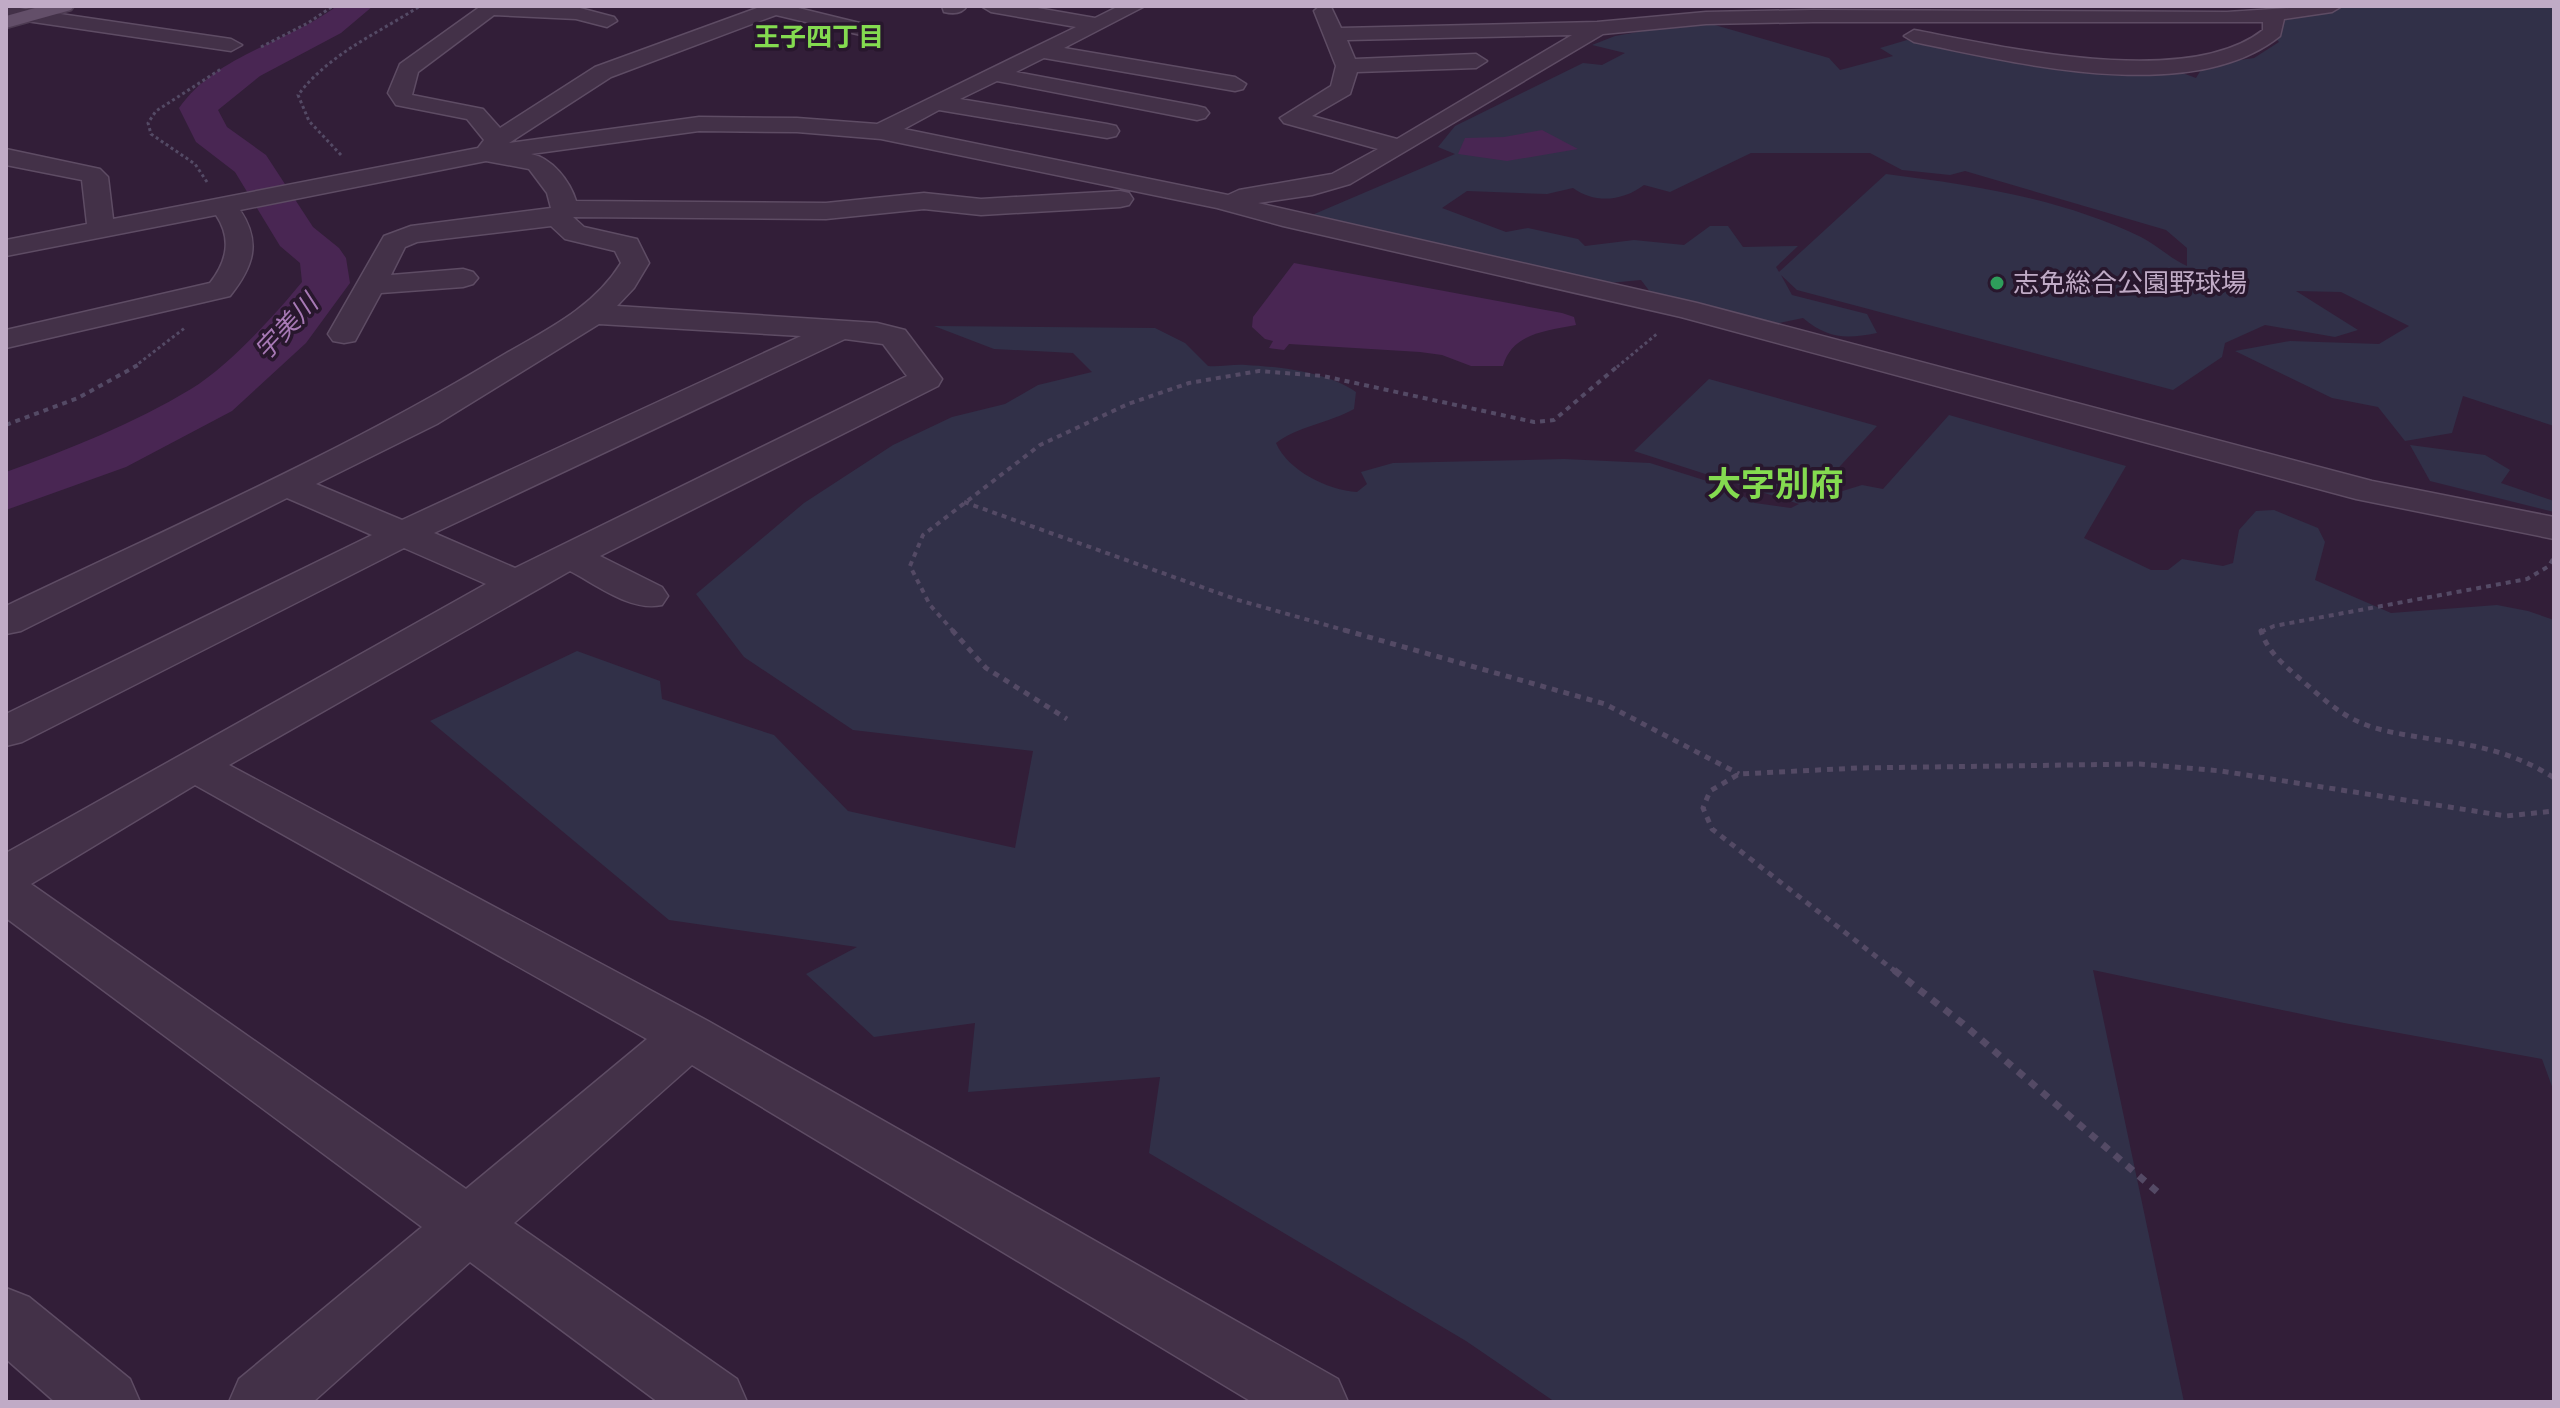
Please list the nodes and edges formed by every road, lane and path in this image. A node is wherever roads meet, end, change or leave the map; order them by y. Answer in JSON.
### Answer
{"nodes":[{"id":1,"x":64,"y":6,"type":"edge"},
{"id":2,"x":333,"y":6,"type":"edge"},
{"id":3,"x":420,"y":6,"type":"edge"},
{"id":4,"x":815,"y":6,"type":"edge"},
{"id":5,"x":991,"y":6,"type":"edge"},
{"id":6,"x":1135,"y":6,"type":"edge"},
{"id":7,"x":1327,"y":6,"type":"edge"},
{"id":8,"x":1335,"y":6,"type":"edge"},
{"id":9,"x":1347,"y":6,"type":"edge"},
{"id":10,"x":2203,"y":6,"type":"edge"},
{"id":11,"x":2332,"y":6,"type":"edge"},
{"id":12,"x":492,"y":8,"type":"edge"},
{"id":13,"x":773,"y":9,"type":"edge"},
{"id":14,"x":1037,"y":9,"type":"edge"},
{"id":15,"x":6,"y":12,"type":"edge"},
{"id":16,"x":1700,"y":12,"type":"edge"},
{"id":17,"x":1796,"y":13,"type":"edge"},
{"id":18,"x":29,"y":16,"type":"junction"},
{"id":19,"x":1889,"y":18,"type":"edge"},
{"id":20,"x":2227,"y":18,"type":"junction"},
{"id":21,"x":1606,"y":20,"type":"edge"},
{"id":22,"x":607,"y":21,"type":"dead end"},
{"id":23,"x":6,"y":22,"type":"edge"},
{"id":24,"x":2271,"y":26,"type":"junction"},
{"id":25,"x":1092,"y":27,"type":"junction"},
{"id":26,"x":865,"y":30,"type":"dead end"},
{"id":27,"x":1334,"y":34,"type":"junction"},
{"id":28,"x":1117,"y":35,"type":"dead end"},
{"id":29,"x":1841,"y":37,"type":"dead end"},
{"id":30,"x":231,"y":45,"type":"dead end"},
{"id":31,"x":256,"y":49,"type":"dead end"},
{"id":32,"x":1041,"y":51,"type":"junction"},
{"id":33,"x":1548,"y":59,"type":"junction"},
{"id":34,"x":221,"y":69,"type":"dead end"},
{"id":35,"x":993,"y":74,"type":"junction"},
{"id":36,"x":1344,"y":77,"type":"junction"},
{"id":37,"x":1371,"y":90,"type":"dead end"},
{"id":38,"x":1443,"y":94,"type":"dead end"},
{"id":39,"x":1486,"y":96,"type":"junction"},
{"id":40,"x":936,"y":102,"type":"junction"},
{"id":41,"x":1107,"y":131,"type":"dead end"},
{"id":42,"x":881,"y":132,"type":"junction"},
{"id":43,"x":492,"y":147,"type":"junction"},
{"id":44,"x":1400,"y":147,"type":"junction"},
{"id":45,"x":6,"y":157,"type":"edge"},
{"id":46,"x":353,"y":179,"type":"junction"},
{"id":47,"x":1152,"y":188,"type":"junction"},
{"id":48,"x":1221,"y":201,"type":"junction"},
{"id":49,"x":232,"y":202,"type":"junction"},
{"id":50,"x":561,"y":213,"type":"junction"},
{"id":51,"x":101,"y":228,"type":"junction"},
{"id":52,"x":6,"y":248,"type":"edge"},
{"id":53,"x":463,"y":278,"type":"dead end"},
{"id":54,"x":371,"y":285,"type":"junction"},
{"id":55,"x":220,"y":290,"type":"junction"},
{"id":56,"x":1686,"y":309,"type":"junction"},
{"id":57,"x":593,"y":314,"type":"junction"},
{"id":58,"x":841,"y":330,"type":"junction"},
{"id":59,"x":344,"y":334,"type":"dead end"},
{"id":60,"x":6,"y":339,"type":"edge"},
{"id":61,"x":6,"y":425,"type":"edge"},
{"id":62,"x":287,"y":485,"type":"junction"},
{"id":63,"x":963,"y":502,"type":"junction"},
{"id":64,"x":2554,"y":528,"type":"edge"},
{"id":65,"x":402,"y":534,"type":"junction"},
{"id":66,"x":571,"y":556,"type":"junction"},
{"id":67,"x":2554,"y":558,"type":"edge"},
{"id":68,"x":518,"y":583,"type":"junction"},
{"id":69,"x":648,"y":596,"type":"dead end"},
{"id":70,"x":6,"y":622,"type":"edge"},
{"id":71,"x":1067,"y":719,"type":"dead end"},
{"id":72,"x":6,"y":732,"type":"edge"},
{"id":73,"x":194,"y":765,"type":"junction"},
{"id":74,"x":1739,"y":774,"type":"junction"},
{"id":75,"x":2554,"y":778,"type":"edge"},
{"id":76,"x":2554,"y":811,"type":"edge"},
{"id":77,"x":6,"y":876,"type":"edge"},
{"id":78,"x":6,"y":892,"type":"edge"},
{"id":79,"x":688,"y":1036,"type":"junction"},
{"id":80,"x":2161,"y":1195,"type":"dead end"},
{"id":81,"x":469,"y":1227,"type":"junction"},
{"id":82,"x":6,"y":1318,"type":"edge"},
{"id":83,"x":1298,"y":1398,"type":"edge"},
{"id":84,"x":106,"y":1402,"type":"edge"},
{"id":85,"x":263,"y":1402,"type":"edge"},
{"id":86,"x":713,"y":1402,"type":"edge"}],
"edges":[{"from":1,"to":18,"type":"main road"},
{"from":2,"to":31,"type":"path"},
{"from":3,"to":46,"type":"path"},
{"from":4,"to":13,"type":"street"},
{"from":5,"to":14,"type":"street"},
{"from":6,"to":25,"type":"street"},
{"from":7,"to":27,"type":"street"},
{"from":8,"to":9,"type":"street"},
{"from":10,"to":20,"type":"street"},
{"from":11,"to":24,"type":"street"},
{"from":12,"to":22,"type":"street"},
{"from":12,"to":43,"type":"street"},
{"from":13,"to":26,"type":"street"},
{"from":13,"to":43,"type":"street"},
{"from":14,"to":25,"type":"street"},
{"from":15,"to":18,"type":"street"},
{"from":16,"to":17,"type":"street"},
{"from":16,"to":21,"type":"street"},
{"from":17,"to":19,"type":"street"},
{"from":17,"to":29,"type":"street"},
{"from":18,"to":23,"type":"main road"},
{"from":18,"to":30,"type":"street"},
{"from":19,"to":20,"type":"street"},
{"from":19,"to":24,"type":"street"},
{"from":19,"to":24,"type":"street"},
{"from":20,"to":24,"type":"street"},
{"from":21,"to":27,"type":"street"},
{"from":21,"to":33,"type":"street"},
{"from":25,"to":28,"type":"street"},
{"from":25,"to":32,"type":"street"},
{"from":27,"to":36,"type":"street"},
{"from":32,"to":35,"type":"street"},
{"from":32,"to":35,"type":"street"},
{"from":33,"to":36,"type":"street"},
{"from":33,"to":39,"type":"street"},
{"from":34,"to":49,"type":"path"},
{"from":35,"to":40,"type":"street"},
{"from":36,"to":37,"type":"street"},
{"from":36,"to":44,"type":"street"},
{"from":38,"to":39,"type":"street"},
{"from":39,"to":44,"type":"street"},
{"from":40,"to":41,"type":"street"},
{"from":40,"to":42,"type":"street"},
{"from":42,"to":43,"type":"street"},
{"from":42,"to":47,"type":"street"},
{"from":43,"to":46,"type":"street"},
{"from":43,"to":50,"type":"street"},
{"from":44,"to":48,"type":"street"},
{"from":45,"to":51,"type":"street"},
{"from":46,"to":49,"type":"street"},
{"from":47,"to":48,"type":"street"},
{"from":47,"to":50,"type":"street"},
{"from":48,"to":56,"type":"street"},
{"from":49,"to":51,"type":"street"},
{"from":49,"to":55,"type":"street"},
{"from":50,"to":54,"type":"street"},
{"from":50,"to":57,"type":"street"},
{"from":51,"to":52,"type":"street"},
{"from":53,"to":54,"type":"street"},
{"from":54,"to":59,"type":"street"},
{"from":55,"to":60,"type":"street"},
{"from":55,"to":61,"type":"path"},
{"from":56,"to":63,"type":"path"},
{"from":56,"to":64,"type":"street"},
{"from":57,"to":58,"type":"street"},
{"from":57,"to":62,"type":"street"},
{"from":58,"to":65,"type":"street"},
{"from":58,"to":66,"type":"street"},
{"from":62,"to":65,"type":"street"},
{"from":62,"to":70,"type":"street"},
{"from":63,"to":71,"type":"path"},
{"from":63,"to":74,"type":"path"},
{"from":65,"to":68,"type":"street"},
{"from":65,"to":72,"type":"street"},
{"from":66,"to":68,"type":"street"},
{"from":66,"to":69,"type":"street"},
{"from":67,"to":75,"type":"path"},
{"from":68,"to":73,"type":"street"},
{"from":73,"to":77,"type":"street"},
{"from":73,"to":79,"type":"street"},
{"from":74,"to":76,"type":"path"},
{"from":74,"to":80,"type":"path"},
{"from":78,"to":81,"type":"street"},
{"from":79,"to":81,"type":"street"},
{"from":79,"to":83,"type":"street"},
{"from":81,"to":85,"type":"street"},
{"from":81,"to":86,"type":"street"},
{"from":82,"to":84,"type":"street"}]}
